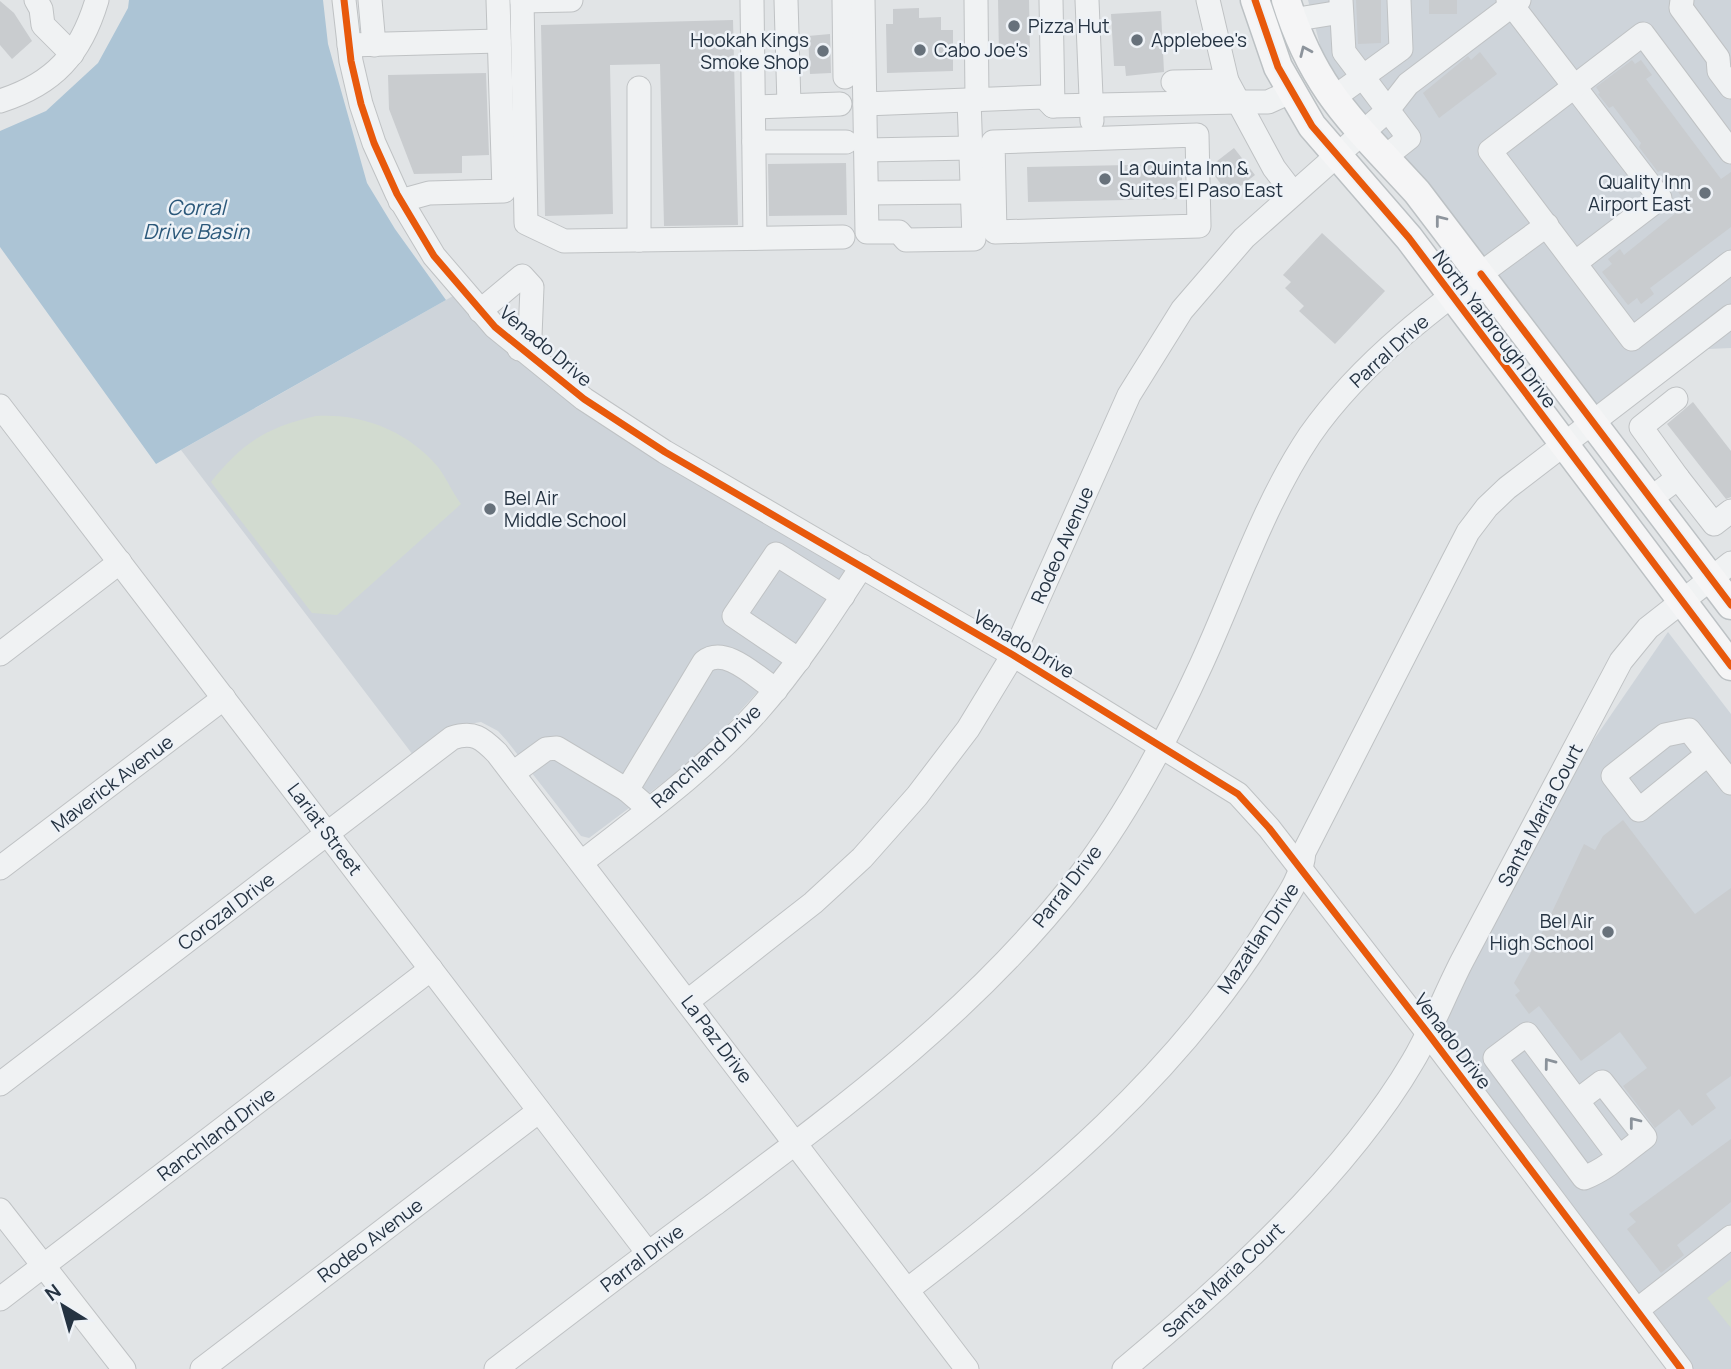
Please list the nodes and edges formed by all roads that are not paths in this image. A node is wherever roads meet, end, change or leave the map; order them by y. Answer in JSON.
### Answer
{"nodes":[{"id":1,"x":36,"y":0,"type":"edge"},
{"id":2,"x":97,"y":0,"type":"edge"},
{"id":3,"x":344,"y":0,"type":"edge"},
{"id":4,"x":370,"y":0,"type":"edge"},
{"id":5,"x":498,"y":0,"type":"edge"},
{"id":6,"x":571,"y":0,"type":"edge"},
{"id":7,"x":752,"y":0,"type":"edge"},
{"id":8,"x":786,"y":0,"type":"edge"},
{"id":9,"x":844,"y":0,"type":"edge"},
{"id":10,"x":863,"y":0,"type":"edge"},
{"id":11,"x":976,"y":0,"type":"edge"},
{"id":12,"x":1051,"y":0,"type":"edge"},
{"id":13,"x":1087,"y":0,"type":"edge"},
{"id":14,"x":1209,"y":0,"type":"edge"},
{"id":15,"x":1255,"y":0,"type":"edge"},
{"id":16,"x":1399,"y":0,"type":"edge"},
{"id":17,"x":1682,"y":0,"type":"edge"},
{"id":18,"x":522,"y":1,"type":"edge"},
{"id":19,"x":1513,"y":2,"type":"edge"},
{"id":20,"x":1341,"y":6,"type":"edge"},
{"id":21,"x":1289,"y":10,"type":"edge"},
{"id":22,"x":499,"y":41,"type":"junction"},
{"id":23,"x":349,"y":45,"type":"junction"},
{"id":24,"x":374,"y":45,"type":"junction"},
{"id":25,"x":72,"y":54,"type":"junction"},
{"id":26,"x":1727,"y":73,"type":"edge"},
{"id":27,"x":845,"y":77,"type":"dead end"},
{"id":28,"x":1362,"y":78,"type":"junction"},
{"id":29,"x":1227,"y":81,"type":"junction"},
{"id":30,"x":1173,"y":82,"type":"dead end"},
{"id":31,"x":1574,"y":87,"type":"junction"},
{"id":32,"x":639,"y":88,"type":"dead end"},
{"id":33,"x":1290,"y":92,"type":"junction"},
{"id":34,"x":1332,"y":99,"type":"junction"},
{"id":35,"x":973,"y":100,"type":"junction"},
{"id":36,"x":0,"y":102,"type":"edge"},
{"id":37,"x":1238,"y":102,"type":"junction"},
{"id":38,"x":840,"y":104,"type":"dead end"},
{"id":39,"x":865,"y":104,"type":"junction"},
{"id":40,"x":1091,"y":105,"type":"junction"},
{"id":41,"x":789,"y":106,"type":"junction"},
{"id":42,"x":1053,"y":106,"type":"junction"},
{"id":43,"x":754,"y":107,"type":"junction"},
{"id":44,"x":1387,"y":111,"type":"junction"},
{"id":45,"x":1360,"y":133,"type":"junction"},
{"id":46,"x":1092,"y":138,"type":"junction"},
{"id":47,"x":754,"y":142,"type":"junction"},
{"id":48,"x":856,"y":146,"type":"junction"},
{"id":49,"x":971,"y":148,"type":"junction"},
{"id":50,"x":1731,"y":152,"type":"edge"},
{"id":51,"x":1335,"y":155,"type":"junction"},
{"id":52,"x":1385,"y":157,"type":"junction"},
{"id":53,"x":972,"y":192,"type":"junction"},
{"id":54,"x":867,"y":193,"type":"junction"},
{"id":55,"x":1293,"y":193,"type":"junction"},
{"id":56,"x":401,"y":201,"type":"junction"},
{"id":57,"x":1547,"y":225,"type":"junction"},
{"id":58,"x":843,"y":237,"type":"dead end"},
{"id":59,"x":755,"y":238,"type":"junction"},
{"id":60,"x":639,"y":240,"type":"junction"},
{"id":61,"x":1731,"y":262,"type":"edge"},
{"id":62,"x":1575,"y":263,"type":"junction"},
{"id":63,"x":1481,"y":274,"type":"junction"},
{"id":64,"x":1452,"y":297,"type":"junction"},
{"id":65,"x":480,"y":311,"type":"junction"},
{"id":66,"x":1731,"y":316,"type":"edge"},
{"id":67,"x":519,"y":349,"type":"junction"},
{"id":68,"x":1676,"y":399,"type":"dead end"},
{"id":69,"x":0,"y":406,"type":"edge"},
{"id":70,"x":1591,"y":422,"type":"junction"},
{"id":71,"x":7,"y":430,"type":"edge"},
{"id":72,"x":1562,"y":444,"type":"junction"},
{"id":73,"x":1678,"y":478,"type":"junction"},
{"id":74,"x":1650,"y":499,"type":"junction"},
{"id":75,"x":1731,"y":511,"type":"edge"},
{"id":76,"x":120,"y":562,"type":"junction"},
{"id":77,"x":862,"y":566,"type":"junction"},
{"id":78,"x":1721,"y":571,"type":"edge"},
{"id":79,"x":843,"y":596,"type":"junction"},
{"id":80,"x":1681,"y":601,"type":"junction"},
{"id":81,"x":1731,"y":605,"type":"edge"},
{"id":82,"x":0,"y":654,"type":"edge"},
{"id":83,"x":1013,"y":655,"type":"junction"},
{"id":84,"x":799,"y":660,"type":"junction"},
{"id":85,"x":1731,"y":666,"type":"edge"},
{"id":86,"x":776,"y":690,"type":"junction"},
{"id":87,"x":224,"y":698,"type":"junction"},
{"id":88,"x":452,"y":738,"type":"joint"},
{"id":89,"x":1163,"y":745,"type":"junction"},
{"id":90,"x":1708,"y":754,"type":"dead end"},
{"id":91,"x":513,"y":773,"type":"junction"},
{"id":92,"x":1731,"y":783,"type":"edge"},
{"id":93,"x":627,"y":790,"type":"junction"},
{"id":94,"x":649,"y":809,"type":"junction"},
{"id":95,"x":328,"y":832,"type":"junction"},
{"id":96,"x":582,"y":862,"type":"junction"},
{"id":97,"x":0,"y":868,"type":"edge"},
{"id":98,"x":1302,"y":872,"type":"junction"},
{"id":99,"x":431,"y":969,"type":"junction"},
{"id":100,"x":688,"y":1001,"type":"junction"},
{"id":101,"x":1427,"y":1032,"type":"junction"},
{"id":102,"x":0,"y":1084,"type":"edge"},
{"id":103,"x":1577,"y":1101,"type":"junction"},
{"id":104,"x":539,"y":1111,"type":"junction"},
{"id":105,"x":796,"y":1143,"type":"junction"},
{"id":106,"x":1619,"y":1157,"type":"junction"},
{"id":107,"x":0,"y":1210,"type":"edge"},
{"id":108,"x":1731,"y":1237,"type":"edge"},
{"id":109,"x":648,"y":1253,"type":"junction"},
{"id":110,"x":44,"y":1266,"type":"junction"},
{"id":111,"x":907,"y":1290,"type":"junction"},
{"id":112,"x":0,"y":1299,"type":"edge"},
{"id":113,"x":1637,"y":1310,"type":"junction"},
{"id":114,"x":124,"y":1369,"type":"edge"},
{"id":115,"x":201,"y":1369,"type":"edge"},
{"id":116,"x":496,"y":1369,"type":"edge"},
{"id":117,"x":967,"y":1369,"type":"edge"},
{"id":118,"x":1124,"y":1369,"type":"edge"},
{"id":119,"x":1681,"y":1369,"type":"edge"}],
"edges":[{"from":1,"to":25,"type":"street"},
{"from":2,"to":25,"type":"street"},
{"from":3,"to":23,"type":"street","name":"Venado Drive"},
{"from":4,"to":24,"type":"street"},
{"from":5,"to":22,"type":"street"},
{"from":6,"to":18,"type":"street"},
{"from":7,"to":43,"type":"street"},
{"from":8,"to":41,"type":"street"},
{"from":9,"to":27,"type":"street"},
{"from":10,"to":39,"type":"street"},
{"from":11,"to":35,"type":"street"},
{"from":12,"to":42,"type":"street"},
{"from":13,"to":40,"type":"street"},
{"from":14,"to":29,"type":"street"},
{"from":15,"to":33,"type":"main road","name":"North Yarbrough Drive"},
{"from":16,"to":28,"type":"street"},
{"from":17,"to":26,"type":"street"},
{"from":18,"to":60,"type":"street"},
{"from":19,"to":31,"type":"street"},
{"from":19,"to":44,"type":"street","name":"Rodeo Avenue"},
{"from":20,"to":21,"type":"street"},
{"from":20,"to":28,"type":"street"},
{"from":34,"to":21,"type":"main road","name":"North Yarbrough Drive","one_way":true},
{"from":22,"to":24,"type":"street"},
{"from":22,"to":56,"type":"street"},
{"from":23,"to":24,"type":"street"},
{"from":23,"to":56,"type":"street","name":"Venado Drive"},
{"from":25,"to":36,"type":"street"},
{"from":28,"to":34,"type":"street"},
{"from":28,"to":44,"type":"street"},
{"from":29,"to":30,"type":"street"},
{"from":29,"to":37,"type":"street"},
{"from":31,"to":50,"type":"street"},
{"from":31,"to":57,"type":"street"},
{"from":31,"to":62,"type":"street"},
{"from":32,"to":60,"type":"street"},
{"from":33,"to":37,"type":"street"},
{"from":33,"to":51,"type":"main road","name":"North Yarbrough Drive"},
{"from":34,"to":45,"type":"main road","name":"North Yarbrough Drive"},
{"from":35,"to":39,"type":"street"},
{"from":35,"to":42,"type":"street"},
{"from":35,"to":49,"type":"street"},
{"from":37,"to":40,"type":"street"},
{"from":37,"to":55,"type":"street"},
{"from":38,"to":41,"type":"street"},
{"from":39,"to":48,"type":"street"},
{"from":40,"to":42,"type":"street"},
{"from":40,"to":46,"type":"street"},
{"from":41,"to":43,"type":"street"},
{"from":43,"to":47,"type":"street"},
{"from":44,"to":45,"type":"street","name":"Rodeo Avenue"},
{"from":44,"to":52,"type":"street"},
{"from":45,"to":51,"type":"street","name":"Rodeo Avenue"},
{"from":45,"to":52,"type":"main road","name":"North Yarbrough Drive"},
{"from":46,"to":46,"type":"street"},
{"from":47,"to":48,"type":"street"},
{"from":47,"to":59,"type":"street"},
{"from":48,"to":49,"type":"street"},
{"from":48,"to":54,"type":"street"},
{"from":49,"to":53,"type":"street"},
{"from":51,"to":55,"type":"street","name":"Rodeo Avenue"},
{"from":51,"to":64,"type":"main road","name":"North Yarbrough Drive"},
{"from":63,"to":52,"type":"main road","name":"North Yarbrough Drive","one_way":true},
{"from":53,"to":54,"type":"street"},
{"from":53,"to":54,"type":"street"},
{"from":55,"to":83,"type":"street","name":"Rodeo Avenue"},
{"from":56,"to":65,"type":"street","name":"Venado Drive"},
{"from":57,"to":62,"type":"street"},
{"from":57,"to":63,"type":"street","name":"Parral Drive"},
{"from":58,"to":59,"type":"street"},
{"from":59,"to":60,"type":"street"},
{"from":61,"to":62,"type":"street"},
{"from":63,"to":64,"type":"street","name":"Parral Drive"},
{"from":63,"to":70,"type":"main road","name":"North Yarbrough Drive"},
{"from":64,"to":72,"type":"main road","name":"North Yarbrough Drive"},
{"from":64,"to":89,"type":"street","name":"Parral Drive"},
{"from":65,"to":67,"type":"street","name":"Venado Drive"},
{"from":65,"to":67,"type":"street"},
{"from":66,"to":70,"type":"street","name":"Mazatlan Drive"},
{"from":67,"to":77,"type":"street","name":"Venado Drive"},
{"from":68,"to":73,"type":"street"},
{"from":69,"to":71,"type":"street","name":"Lariat Street"},
{"from":70,"to":72,"type":"street","name":"Mazatlan Drive"},
{"from":70,"to":74,"type":"main road","name":"North Yarbrough Drive"},
{"from":71,"to":76,"type":"street","name":"Lariat Street"},
{"from":72,"to":80,"type":"main road","name":"North Yarbrough Drive"},
{"from":72,"to":98,"type":"street","name":"Mazatlan Drive"},
{"from":73,"to":74,"type":"street"},
{"from":73,"to":75,"type":"street"},
{"from":74,"to":78,"type":"main road","name":"North Yarbrough Drive"},
{"from":76,"to":82,"type":"street"},
{"from":76,"to":87,"type":"street","name":"Lariat Street"},
{"from":77,"to":79,"type":"street","name":"Ranchland Drive"},
{"from":77,"to":83,"type":"street","name":"Venado Drive"},
{"from":78,"to":80,"type":"street","name":"Santa Maria Court"},
{"from":78,"to":81,"type":"main road","name":"North Yarbrough Drive"},
{"from":79,"to":84,"type":"street","name":"Ranchland Drive"},
{"from":79,"to":84,"type":"street"},
{"from":80,"to":85,"type":"main road","name":"North Yarbrough Drive"},
{"from":80,"to":101,"type":"street","name":"Santa Maria Court"},
{"from":83,"to":89,"type":"street","name":"Venado Drive"},
{"from":83,"to":100,"type":"street","name":"Rodeo Avenue"},
{"from":84,"to":86,"type":"street","name":"Ranchland Drive"},
{"from":86,"to":93,"type":"street"},
{"from":86,"to":94,"type":"street","name":"Ranchland Drive"},
{"from":87,"to":95,"type":"street","name":"Lariat Street"},
{"from":87,"to":97,"type":"street","name":"Maverick Avenue"},
{"from":88,"to":91,"type":"street","name":"La Paz Drive"},
{"from":88,"to":95,"type":"street","name":"Corozal Drive"},
{"from":89,"to":98,"type":"street","name":"Venado Drive"},
{"from":89,"to":105,"type":"street","name":"Parral Drive"},
{"from":90,"to":92,"type":"street"},
{"from":91,"to":93,"type":"street"},
{"from":91,"to":96,"type":"street","name":"La Paz Drive"},
{"from":93,"to":94,"type":"street"},
{"from":94,"to":96,"type":"street","name":"Ranchland Drive"},
{"from":95,"to":99,"type":"street","name":"Lariat Street"},
{"from":95,"to":102,"type":"street","name":"Corozal Drive"},
{"from":96,"to":100,"type":"street","name":"La Paz Drive"},
{"from":98,"to":101,"type":"street","name":"Venado Drive"},
{"from":98,"to":111,"type":"street","name":"Mazatlan Drive"},
{"from":99,"to":104,"type":"street","name":"Lariat Street"},
{"from":99,"to":110,"type":"street","name":"Ranchland Drive"},
{"from":100,"to":105,"type":"street","name":"La Paz Drive"},
{"from":101,"to":113,"type":"street","name":"Venado Drive"},
{"from":101,"to":118,"type":"street","name":"Santa Maria Court"},
{"from":103,"to":106,"type":"street"},
{"from":106,"to":103,"type":"street","one_way":true},
{"from":103,"to":106,"type":"street","one_way":true},
{"from":104,"to":109,"type":"street","name":"Lariat Street"},
{"from":104,"to":115,"type":"street","name":"Rodeo Avenue"},
{"from":105,"to":109,"type":"street","name":"Parral Drive"},
{"from":105,"to":111,"type":"street","name":"La Paz Drive"},
{"from":107,"to":110,"type":"street"},
{"from":108,"to":113,"type":"street"},
{"from":109,"to":116,"type":"street","name":"Parral Drive"},
{"from":110,"to":112,"type":"street","name":"Ranchland Drive"},
{"from":110,"to":114,"type":"street"},
{"from":111,"to":117,"type":"street","name":"La Paz Drive"},
{"from":113,"to":119,"type":"street","name":"Venado Drive"}]}
